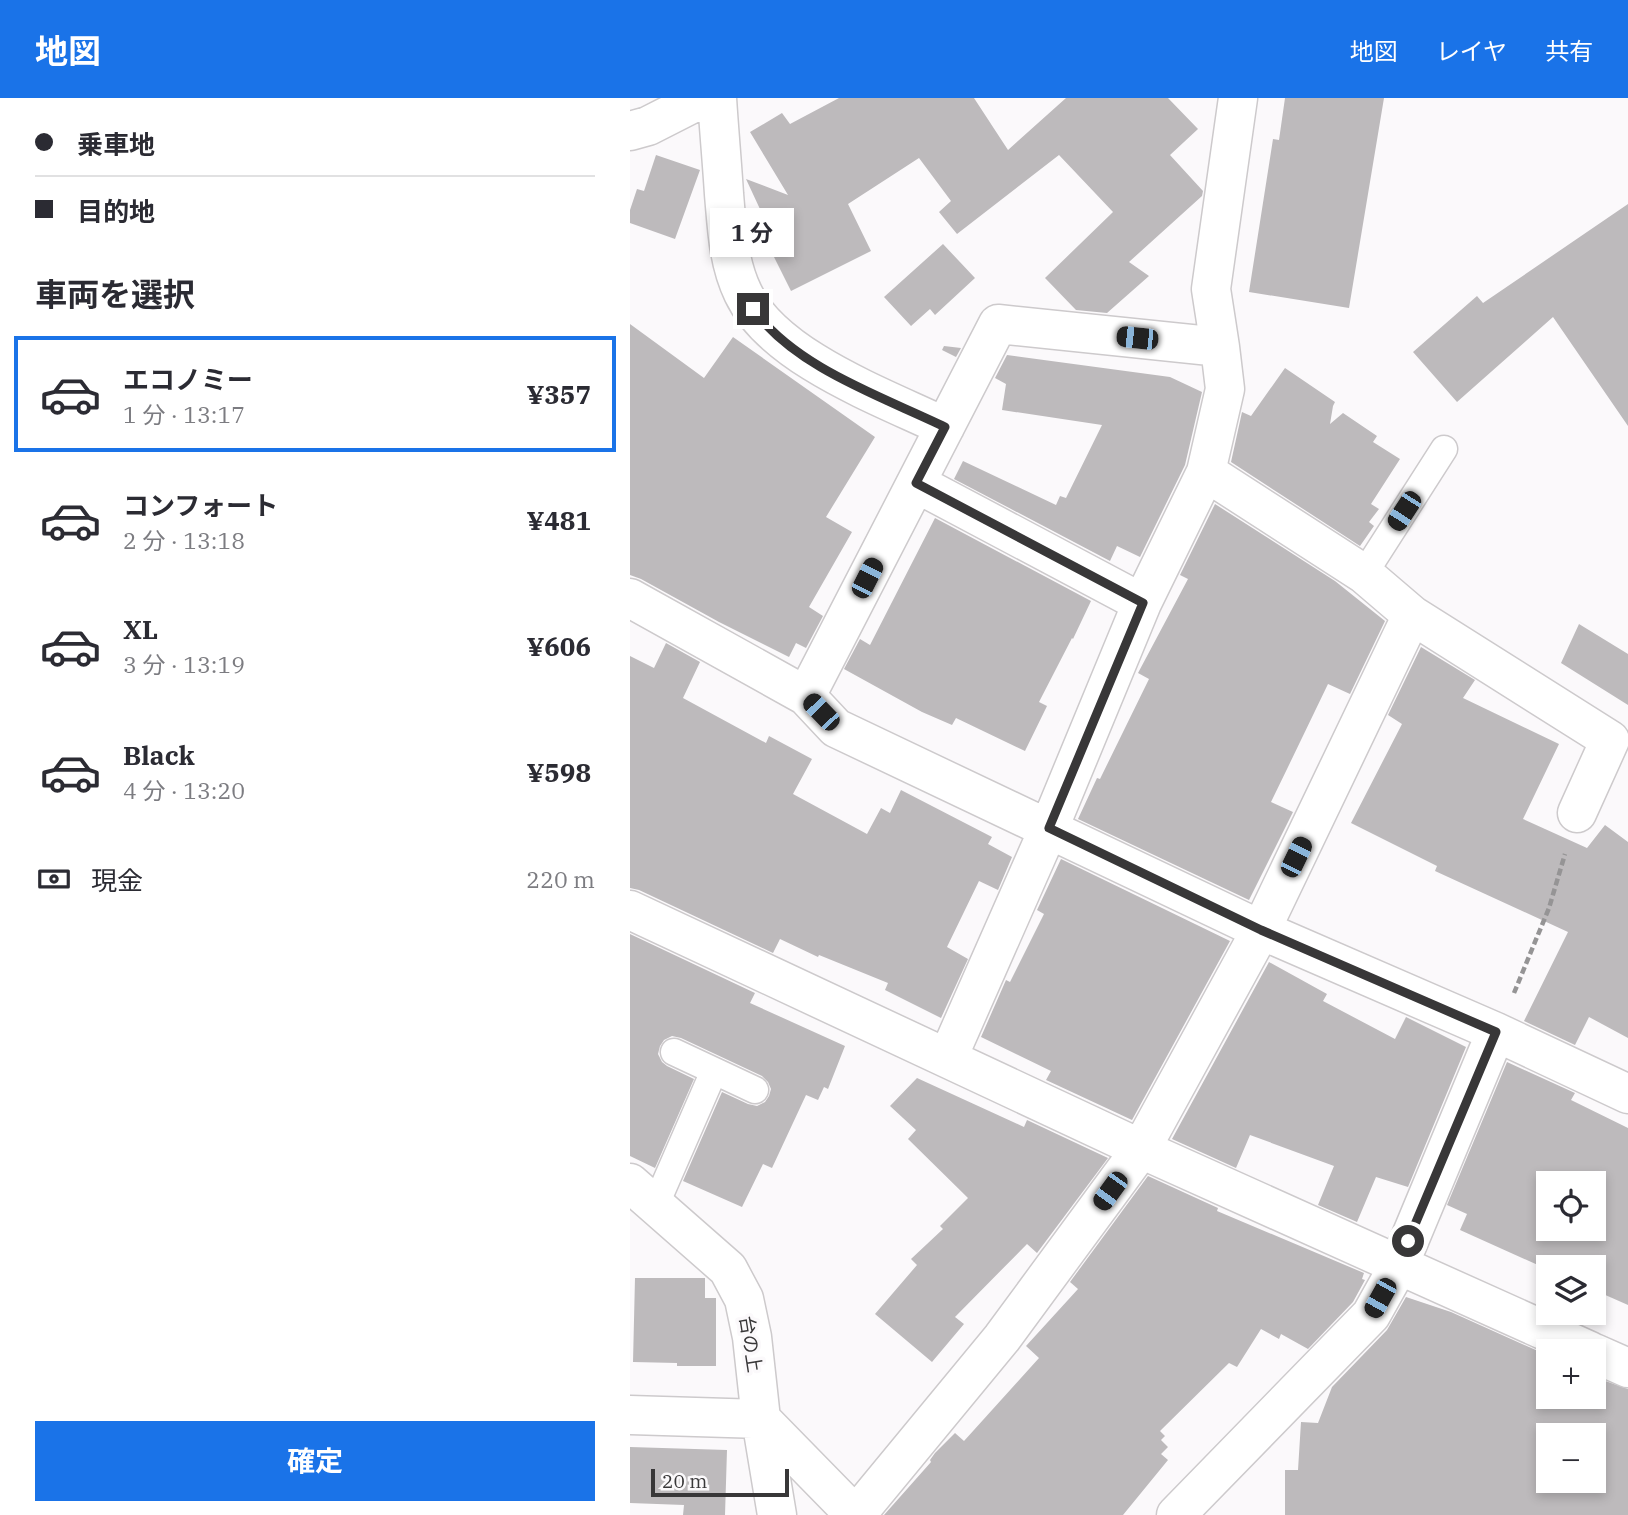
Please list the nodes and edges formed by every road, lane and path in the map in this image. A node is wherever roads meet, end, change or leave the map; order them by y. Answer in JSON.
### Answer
{"nodes":[{"id":1,"x":702,"y":98,"type":"edge"},
{"id":2,"x":717,"y":98,"type":"edge"},
{"id":3,"x":1238,"y":98,"type":"edge"},
{"id":4,"x":630,"y":131,"type":"edge"},
{"id":5,"x":1220,"y":347,"type":"junction"},
{"id":6,"x":945,"y":427,"type":"junction"},
{"id":7,"x":1444,"y":449,"type":"dead end"},
{"id":8,"x":1206,"y":472,"type":"junction"},
{"id":9,"x":916,"y":483,"type":"junction"},
{"id":10,"x":1363,"y":574,"type":"junction"},
{"id":11,"x":630,"y":598,"type":"edge"},
{"id":12,"x":1143,"y":603,"type":"junction"},
{"id":13,"x":1412,"y":615,"type":"junction"},
{"id":14,"x":806,"y":696,"type":"junction"},
{"id":15,"x":1577,"y":813,"type":"joint"},
{"id":16,"x":1049,"y":828,"type":"junction"},
{"id":17,"x":630,"y":910,"type":"edge"},
{"id":18,"x":1261,"y":930,"type":"junction"},
{"id":19,"x":1521,"y":978,"type":"dead end"},
{"id":20,"x":1496,"y":1032,"type":"junction"},
{"id":21,"x":674,"y":1052,"type":"dead end"},
{"id":22,"x":948,"y":1057,"type":"junction"},
{"id":23,"x":714,"y":1071,"type":"junction"},
{"id":24,"x":755,"y":1090,"type":"dead end"},
{"id":25,"x":1628,"y":1094,"type":"edge"},
{"id":26,"x":1141,"y":1149,"type":"junction"},
{"id":27,"x":643,"y":1194,"type":"edge"},
{"id":28,"x":1399,"y":1265,"type":"junction"},
{"id":29,"x":1563,"y":1339,"type":"edge"},
{"id":30,"x":1606,"y":1358,"type":"edge"},
{"id":31,"x":1628,"y":1368,"type":"edge"},
{"id":32,"x":630,"y":1415,"type":"edge"},
{"id":33,"x":761,"y":1419,"type":"junction"},
{"id":34,"x":777,"y":1515,"type":"edge"},
{"id":35,"x":856,"y":1515,"type":"edge"},
{"id":36,"x":1176,"y":1515,"type":"edge"}],
"edges":[{"from":1,"to":4,"type":"street"},
{"from":2,"to":6,"type":"street"},
{"from":3,"to":5,"type":"street"},
{"from":5,"to":6,"type":"street"},
{"from":5,"to":8,"type":"street"},
{"from":6,"to":9,"type":"street"},
{"from":7,"to":10,"type":"lane"},
{"from":8,"to":10,"type":"street"},
{"from":8,"to":12,"type":"street"},
{"from":9,"to":12,"type":"street"},
{"from":9,"to":14,"type":"street"},
{"from":10,"to":13,"type":"street"},
{"from":11,"to":14,"type":"street"},
{"from":12,"to":16,"type":"street"},
{"from":13,"to":15,"type":"street"},
{"from":13,"to":18,"type":"street"},
{"from":14,"to":16,"type":"street"},
{"from":15,"to":19,"type":"path"},
{"from":16,"to":18,"type":"street"},
{"from":16,"to":22,"type":"street"},
{"from":17,"to":22,"type":"street"},
{"from":18,"to":20,"type":"street"},
{"from":18,"to":26,"type":"street"},
{"from":20,"to":25,"type":"street"},
{"from":20,"to":28,"type":"street"},
{"from":21,"to":23,"type":"lane"},
{"from":22,"to":26,"type":"street"},
{"from":23,"to":24,"type":"lane"},
{"from":23,"to":27,"type":"lane"},
{"from":26,"to":28,"type":"street"},
{"from":26,"to":35,"type":"street"},
{"from":27,"to":33,"type":"street","name":"台の上"},
{"from":28,"to":29,"type":"street"},
{"from":28,"to":36,"type":"street"},
{"from":30,"to":31,"type":"street"},
{"from":32,"to":33,"type":"street"},
{"from":33,"to":34,"type":"street","name":"台の上"},
{"from":33,"to":35,"type":"street"}]}
